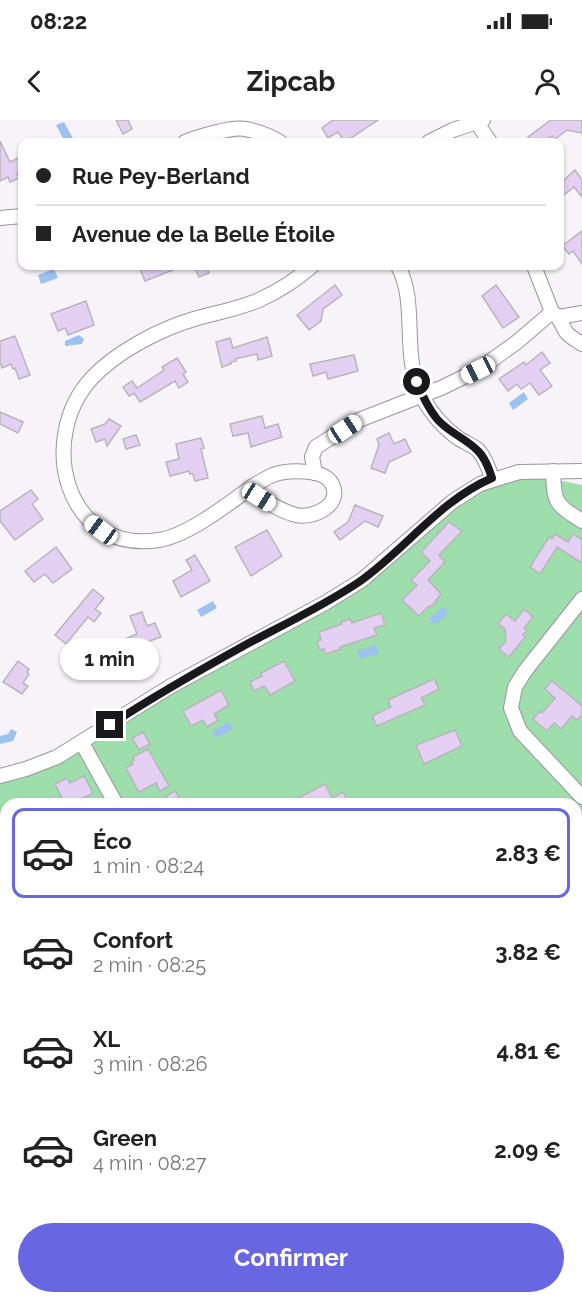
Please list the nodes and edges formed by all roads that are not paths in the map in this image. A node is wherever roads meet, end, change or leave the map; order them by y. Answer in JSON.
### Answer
{"nodes":[{"id":1,"x":480,"y":121,"type":"edge"},
{"id":2,"x":243,"y":124,"type":"edge"},
{"id":3,"x":194,"y":138,"type":"edge"},
{"id":4,"x":274,"y":138,"type":"edge"},
{"id":5,"x":437,"y":138,"type":"edge"},
{"id":6,"x":488,"y":138,"type":"edge"},
{"id":7,"x":18,"y":216,"type":"edge"},
{"id":8,"x":0,"y":218,"type":"edge"},
{"id":9,"x":307,"y":270,"type":"edge"},
{"id":10,"x":400,"y":270,"type":"edge"},
{"id":11,"x":536,"y":270,"type":"edge"},
{"id":12,"x":582,"y":313,"type":"edge"},
{"id":13,"x":556,"y":314,"type":"junction"},
{"id":14,"x":582,"y":344,"type":"edge"},
{"id":15,"x":422,"y":396,"type":"junction"},
{"id":16,"x":553,"y":471,"type":"junction"},
{"id":17,"x":582,"y":471,"type":"edge"},
{"id":18,"x":315,"y":473,"type":"junction"},
{"id":19,"x":492,"y":478,"type":"junction"},
{"id":20,"x":248,"y":490,"type":"junction"},
{"id":21,"x":582,"y":521,"type":"edge"},
{"id":22,"x":582,"y":599,"type":"edge"},
{"id":23,"x":82,"y":743,"type":"junction"},
{"id":24,"x":0,"y":776,"type":"edge"},
{"id":25,"x":582,"y":797,"type":"edge"},
{"id":26,"x":113,"y":798,"type":"edge"}],
"edges":[{"from":1,"to":5,"type":"street"},
{"from":1,"to":6,"type":"street"},
{"from":2,"to":3,"type":"street"},
{"from":2,"to":4,"type":"street"},
{"from":7,"to":8,"type":"street"},
{"from":9,"to":20,"type":"street"},
{"from":10,"to":15,"type":"street"},
{"from":11,"to":13,"type":"street"},
{"from":12,"to":13,"type":"street"},
{"from":13,"to":14,"type":"street"},
{"from":13,"to":15,"type":"street"},
{"from":15,"to":18,"type":"street"},
{"from":15,"to":19,"type":"street"},
{"from":16,"to":17,"type":"street"},
{"from":16,"to":19,"type":"street"},
{"from":16,"to":21,"type":"street"},
{"from":18,"to":20,"type":"street"},
{"from":18,"to":20,"type":"street"},
{"from":19,"to":23,"type":"street"},
{"from":22,"to":25,"type":"street"},
{"from":23,"to":24,"type":"street"},
{"from":23,"to":26,"type":"street"}]}
